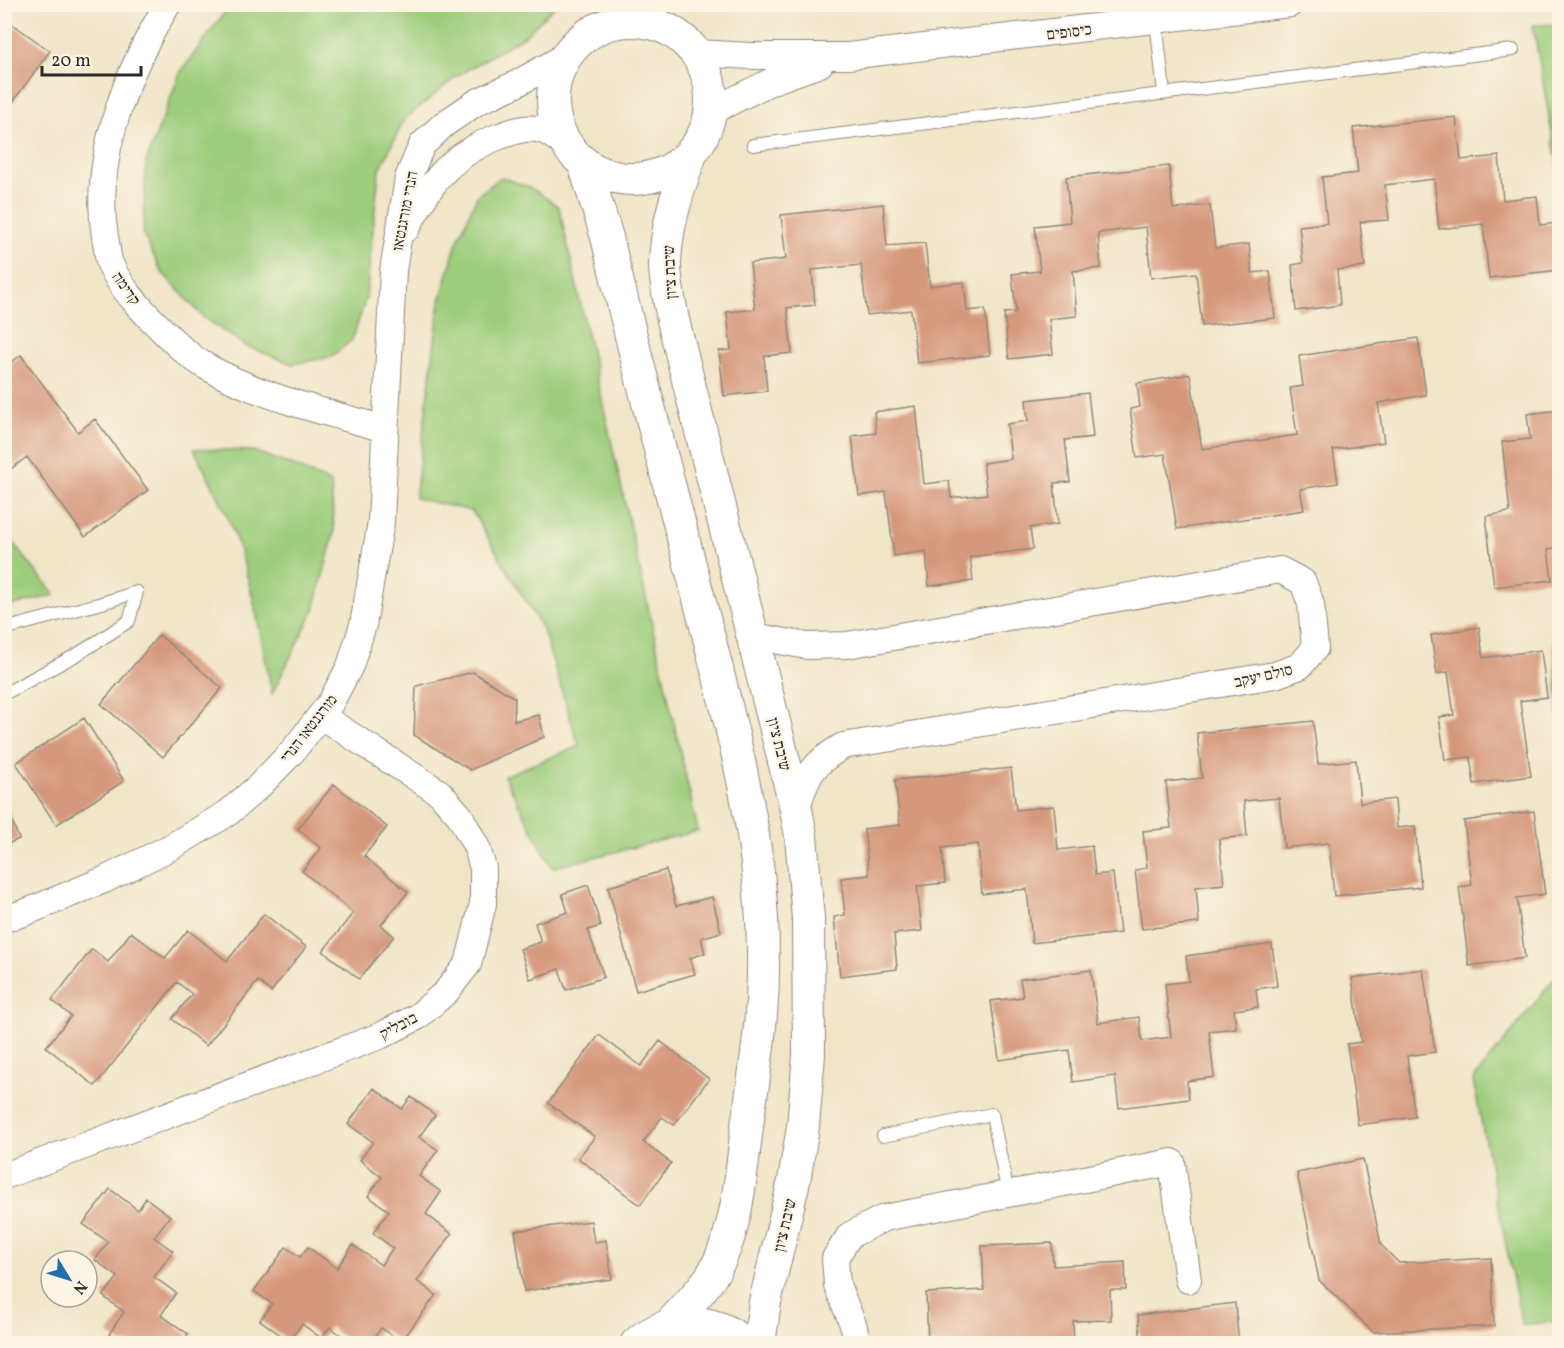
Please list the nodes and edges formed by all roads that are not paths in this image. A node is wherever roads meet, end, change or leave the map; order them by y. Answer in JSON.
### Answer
{"nodes":[{"id":1,"x":168,"y":4,"type":"edge"},
{"id":2,"x":605,"y":4,"type":"edge"},
{"id":3,"x":671,"y":4,"type":"edge"},
{"id":4,"x":1290,"y":4,"type":"edge"},
{"id":5,"x":1156,"y":20,"type":"junction"},
{"id":6,"x":688,"y":45,"type":"junction"},
{"id":7,"x":1513,"y":50,"type":"dead end"},
{"id":8,"x":570,"y":51,"type":"junction"},
{"id":9,"x":848,"y":56,"type":"junction"},
{"id":10,"x":1164,"y":93,"type":"junction"},
{"id":11,"x":711,"y":112,"type":"junction"},
{"id":12,"x":753,"y":145,"type":"dead end"},
{"id":13,"x":575,"y":154,"type":"junction"},
{"id":14,"x":691,"y":154,"type":"junction"},
{"id":15,"x":393,"y":271,"type":"junction"},
{"id":16,"x":385,"y":429,"type":"junction"},
{"id":17,"x":4,"y":629,"type":"edge"},
{"id":18,"x":753,"y":636,"type":"junction"},
{"id":19,"x":4,"y":694,"type":"edge"},
{"id":20,"x":321,"y":716,"type":"junction"},
{"id":21,"x":796,"y":809,"type":"junction"},
{"id":22,"x":4,"y":919,"type":"edge"},
{"id":23,"x":882,"y":1136,"type":"dead end"},
{"id":24,"x":4,"y":1176,"type":"edge"},
{"id":25,"x":1008,"y":1194,"type":"junction"},
{"id":26,"x":1188,"y":1280,"type":"dead end"},
{"id":27,"x":669,"y":1325,"type":"junction"},
{"id":28,"x":636,"y":1344,"type":"edge"},
{"id":29,"x":743,"y":1344,"type":"edge"},
{"id":30,"x":759,"y":1344,"type":"edge"},
{"id":31,"x":857,"y":1344,"type":"edge"}],
"edges":[{"from":1,"to":16,"type":"street","name":"קדימה"},
{"from":2,"to":8,"type":"street"},
{"from":3,"to":6,"type":"street"},
{"from":4,"to":5,"type":"street","name":"כיסופים"},
{"from":5,"to":9,"type":"street","name":"כיסופים"},
{"from":5,"to":10,"type":"lane"},
{"from":6,"to":8,"type":"street"},
{"from":6,"to":9,"type":"street","name":"כיסופים"},
{"from":6,"to":11,"type":"street"},
{"from":7,"to":10,"type":"lane"},
{"from":8,"to":13,"type":"street"},
{"from":8,"to":15,"type":"street","name":"הנרי מורגנטאו"},
{"from":9,"to":11,"type":"street","name":"כיסופים"},
{"from":10,"to":12,"type":"lane"},
{"from":11,"to":14,"type":"street"},
{"from":13,"to":14,"type":"street"},
{"from":13,"to":15,"type":"street","name":"הנרי מורגנטאו"},
{"from":13,"to":27,"type":"street"},
{"from":14,"to":18,"type":"street","name":"שיבת ציון"},
{"from":15,"to":16,"type":"street","name":"מורגנטאו הנרי"},
{"from":16,"to":20,"type":"street","name":"מורגנטאו הנרי"},
{"from":17,"to":19,"type":"lane"},
{"from":18,"to":21,"type":"street","name":"שיבת ציון"},
{"from":18,"to":21,"type":"street","name":"סולם יעקב"},
{"from":20,"to":22,"type":"street","name":"מורגנטאו הנרי"},
{"from":20,"to":24,"type":"street","name":"בובליק"},
{"from":21,"to":30,"type":"street","name":"שיבת ציון"},
{"from":23,"to":25,"type":"lane"},
{"from":25,"to":26,"type":"street"},
{"from":25,"to":31,"type":"street"},
{"from":27,"to":28,"type":"street"},
{"from":27,"to":29,"type":"street"}]}
